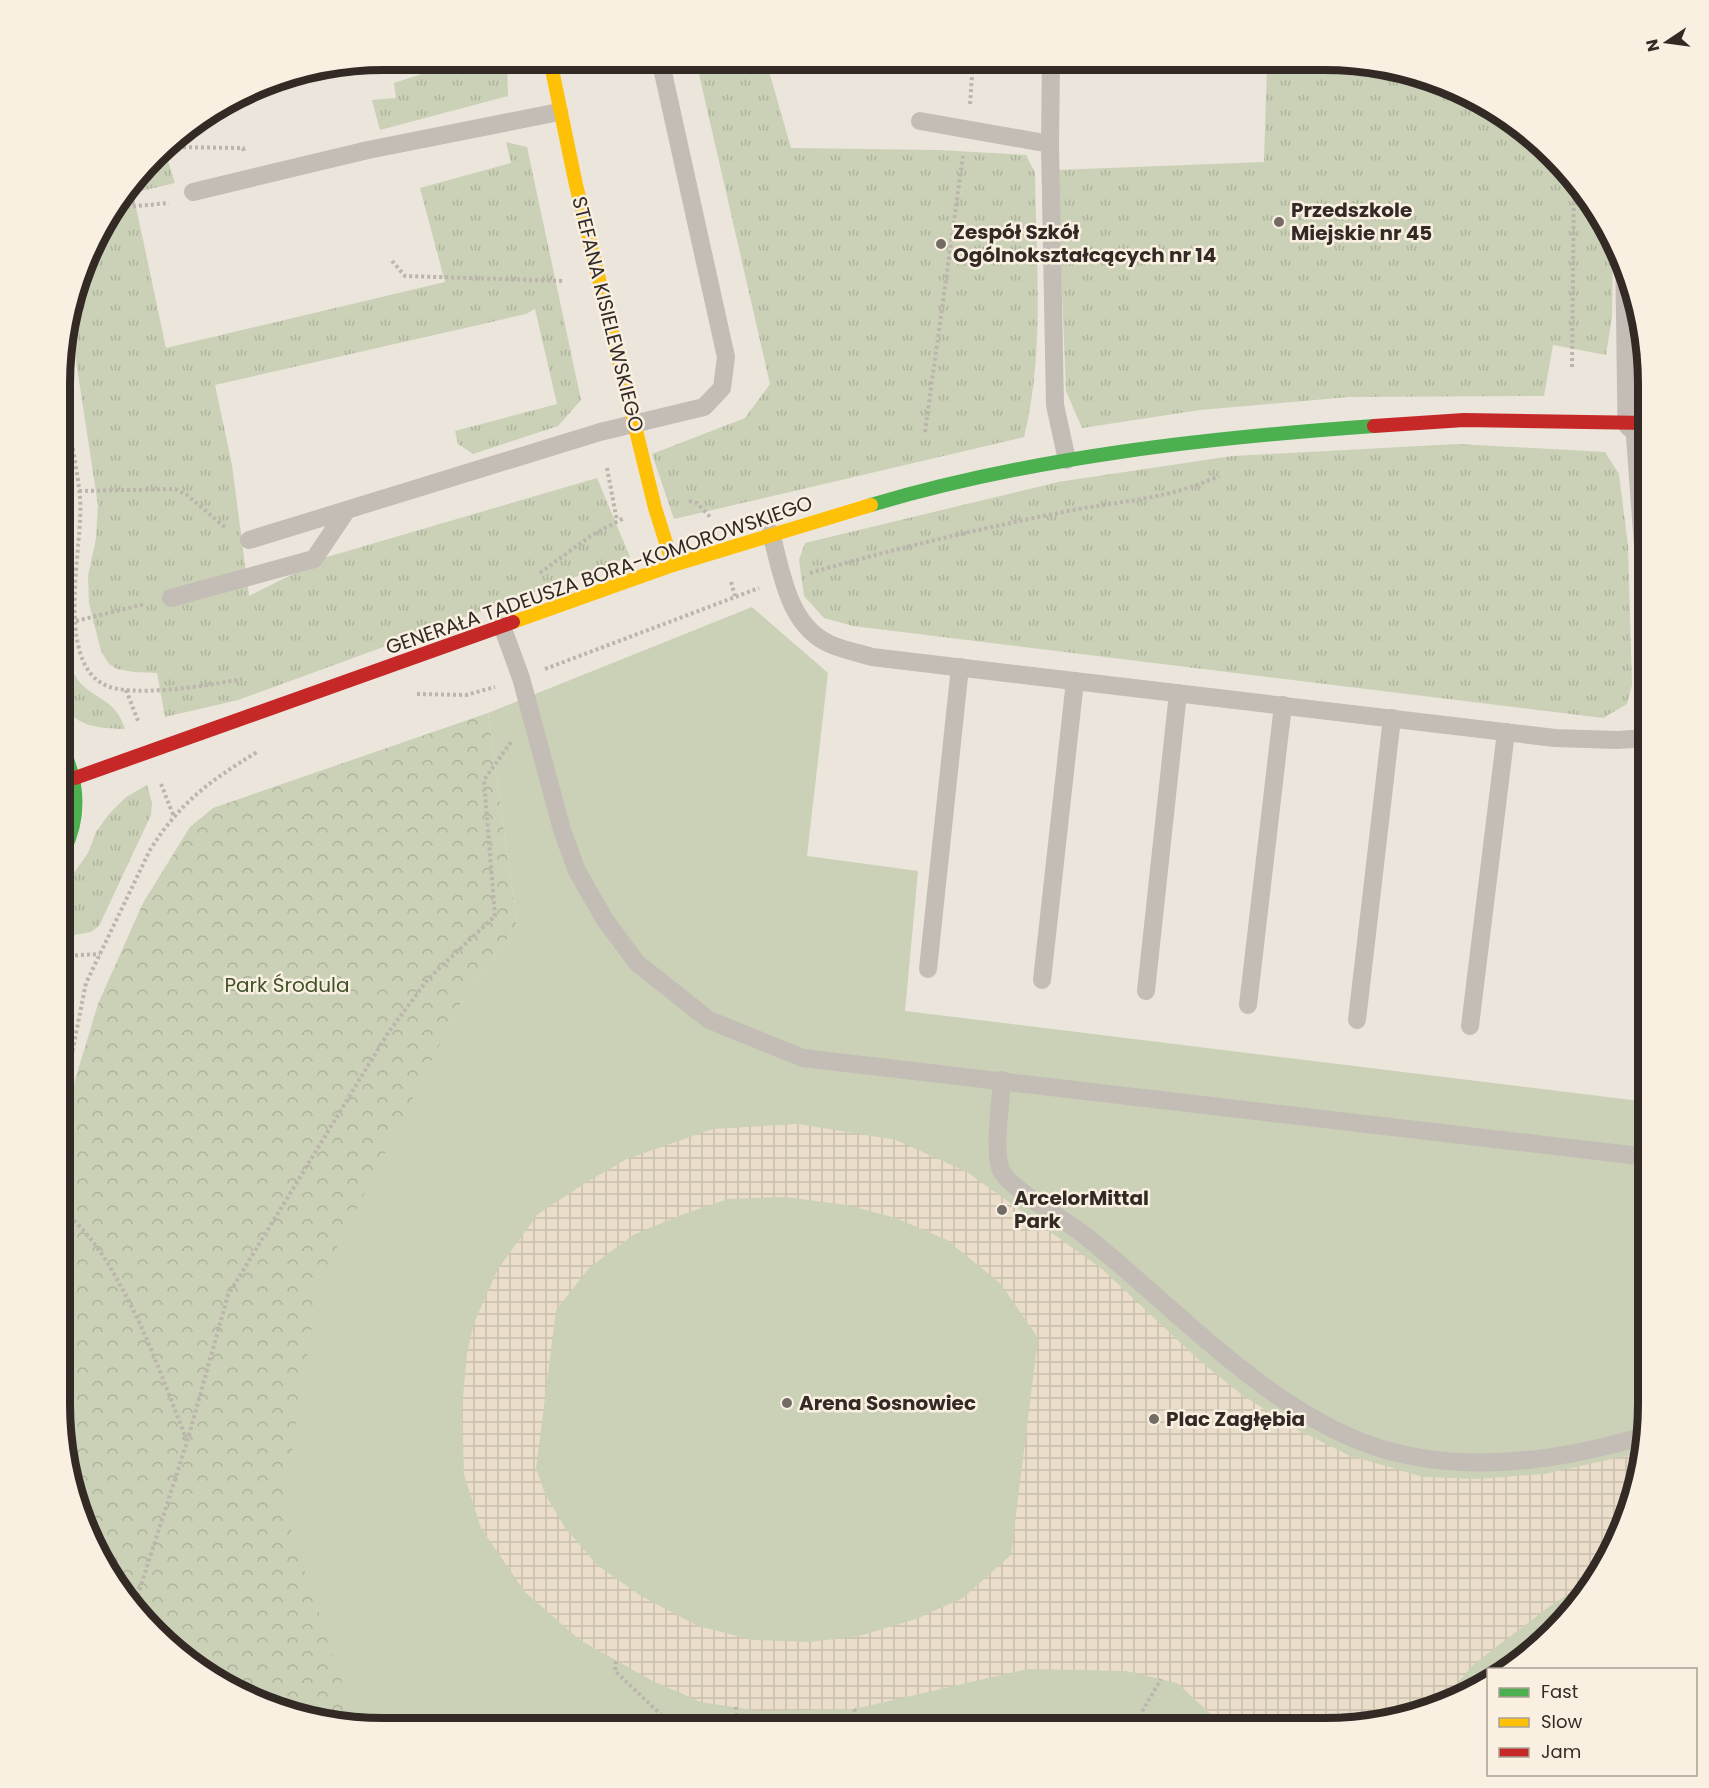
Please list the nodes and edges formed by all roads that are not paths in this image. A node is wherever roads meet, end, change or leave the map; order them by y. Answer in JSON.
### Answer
{"nodes":[{"id":1,"x":552,"y":70,"type":"edge"},
{"id":2,"x":662,"y":70,"type":"edge"},
{"id":3,"x":1051,"y":70,"type":"edge"},
{"id":4,"x":559,"y":112,"type":"junction"},
{"id":5,"x":920,"y":121,"type":"dead end"},
{"id":6,"x":1050,"y":144,"type":"junction"},
{"id":7,"x":193,"y":192,"type":"road end"},
{"id":8,"x":1636,"y":343,"type":"edge"},
{"id":9,"x":1638,"y":375,"type":"edge"},
{"id":10,"x":1638,"y":423,"type":"edge"},
{"id":11,"x":636,"y":424,"type":"junction"},
{"id":12,"x":1067,"y":460,"type":"junction"},
{"id":13,"x":346,"y":510,"type":"junction"},
{"id":14,"x":771,"y":533,"type":"junction"},
{"id":15,"x":249,"y":540,"type":"road end"},
{"id":16,"x":673,"y":565,"type":"junction"},
{"id":17,"x":171,"y":597,"type":"road end"},
{"id":18,"x":502,"y":626,"type":"junction"},
{"id":19,"x":960,"y":667,"type":"junction"},
{"id":20,"x":1075,"y":681,"type":"junction"},
{"id":21,"x":1178,"y":693,"type":"junction"},
{"id":22,"x":1283,"y":705,"type":"junction"},
{"id":23,"x":1392,"y":718,"type":"junction"},
{"id":24,"x":1506,"y":732,"type":"junction"},
{"id":25,"x":1638,"y":739,"type":"edge"},
{"id":26,"x":70,"y":766,"type":"edge"},
{"id":27,"x":75,"y":778,"type":"junction"},
{"id":28,"x":70,"y":833,"type":"edge"},
{"id":29,"x":928,"y":969,"type":"dead end"},
{"id":30,"x":1042,"y":980,"type":"dead end"},
{"id":31,"x":1146,"y":991,"type":"dead end"},
{"id":32,"x":1248,"y":1005,"type":"dead end"},
{"id":33,"x":1357,"y":1020,"type":"dead end"},
{"id":34,"x":1470,"y":1026,"type":"dead end"},
{"id":35,"x":1002,"y":1080,"type":"junction"},
{"id":36,"x":1638,"y":1156,"type":"edge"},
{"id":37,"x":1637,"y":1438,"type":"edge"}],
"edges":[{"from":1,"to":4,"type":"street","name":"STEFANA KISIELEWSKIEGO"},
{"from":2,"to":11,"type":"lane"},
{"from":3,"to":6,"type":"lane"},
{"from":4,"to":7,"type":"lane"},
{"from":4,"to":11,"type":"street","name":"STEFANA KISIELEWSKIEGO"},
{"from":5,"to":6,"type":"lane"},
{"from":6,"to":12,"type":"lane"},
{"from":8,"to":9,"type":"street"},
{"from":10,"to":12,"type":"street","name":"GENERAŁA TADEUSZA BORA-KOMOROWSKIEGO"},
{"from":11,"to":13,"type":"lane"},
{"from":11,"to":16,"type":"street","name":"STEFANA KISIELEWSKIEGO"},
{"from":12,"to":14,"type":"street","name":"GENERAŁA TADEUSZA BORA-KOMOROWSKIEGO"},
{"from":13,"to":15,"type":"lane"},
{"from":13,"to":17,"type":"lane"},
{"from":14,"to":16,"type":"street","name":"GENERAŁA TADEUSZA BORA-KOMOROWSKIEGO"},
{"from":14,"to":19,"type":"lane"},
{"from":16,"to":18,"type":"street","name":"GENERAŁA TADEUSZA BORA-KOMOROWSKIEGO"},
{"from":18,"to":27,"type":"street","name":"GENERAŁA TADEUSZA BORA-KOMOROWSKIEGO"},
{"from":18,"to":35,"type":"lane"},
{"from":19,"to":20,"type":"lane"},
{"from":19,"to":29,"type":"lane"},
{"from":20,"to":21,"type":"lane"},
{"from":20,"to":30,"type":"lane"},
{"from":21,"to":22,"type":"lane"},
{"from":21,"to":31,"type":"lane"},
{"from":22,"to":23,"type":"lane"},
{"from":22,"to":32,"type":"lane"},
{"from":23,"to":24,"type":"lane"},
{"from":23,"to":33,"type":"lane"},
{"from":24,"to":25,"type":"lane"},
{"from":24,"to":34,"type":"lane"},
{"from":26,"to":27,"type":"street"},
{"from":27,"to":28,"type":"street"},
{"from":35,"to":36,"type":"lane"},
{"from":35,"to":37,"type":"lane"}]}
